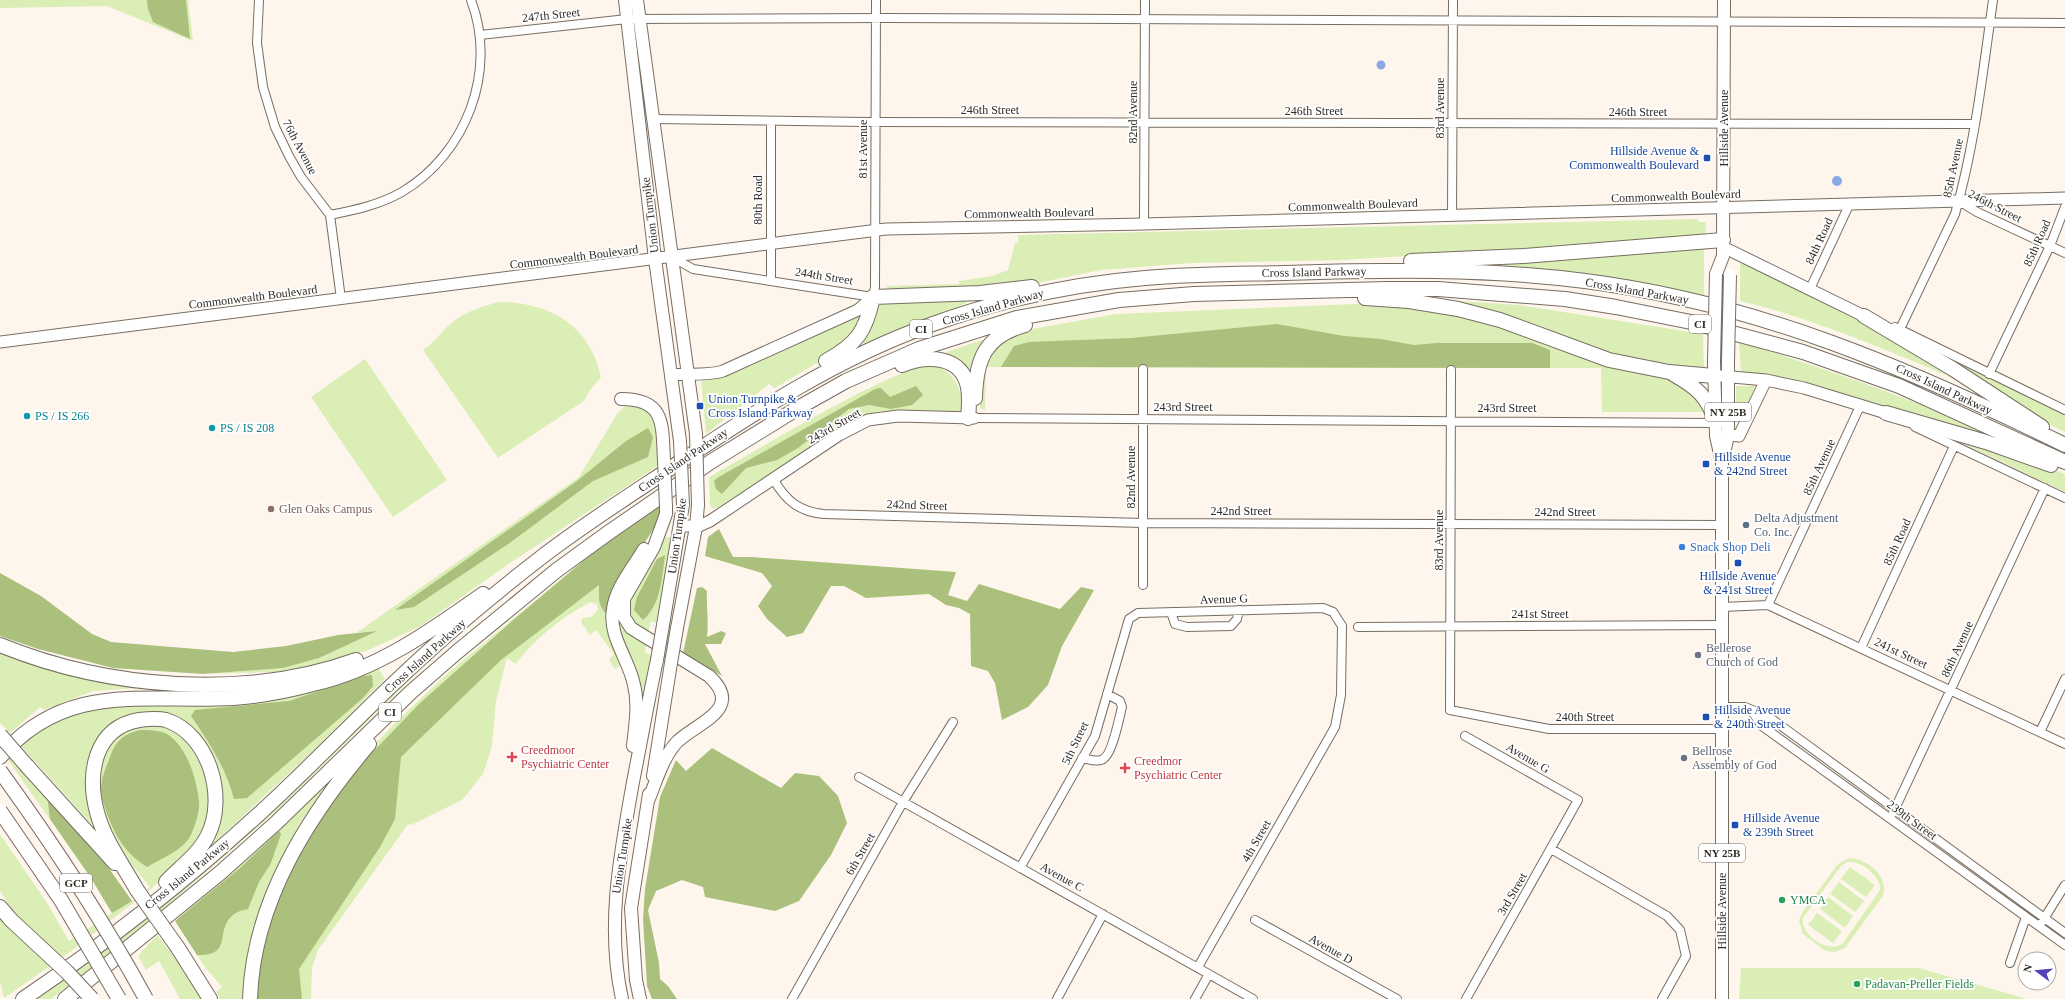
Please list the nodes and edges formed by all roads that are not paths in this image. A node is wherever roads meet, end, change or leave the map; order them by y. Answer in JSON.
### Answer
{"nodes":[{"id":1,"x":258,"y":0,"type":"edge"},
{"id":2,"x":471,"y":0,"type":"edge"},
{"id":3,"x":625,"y":0,"type":"edge"},
{"id":4,"x":637,"y":0,"type":"edge"},
{"id":5,"x":876,"y":0,"type":"edge"},
{"id":6,"x":1145,"y":0,"type":"edge"},
{"id":7,"x":1453,"y":0,"type":"edge"},
{"id":8,"x":1724,"y":0,"type":"edge"},
{"id":9,"x":1993,"y":0,"type":"edge"},
{"id":10,"x":876,"y":18,"type":"junction"},
{"id":11,"x":633,"y":19,"type":"junction"},
{"id":12,"x":1145,"y":19,"type":"junction"},
{"id":13,"x":1453,"y":20,"type":"junction"},
{"id":14,"x":1724,"y":21,"type":"junction"},
{"id":15,"x":1990,"y":22,"type":"junction"},
{"id":16,"x":2065,"y":23,"type":"edge"},
{"id":17,"x":480,"y":35,"type":"junction"},
{"id":18,"x":653,"y":119,"type":"junction"},
{"id":19,"x":771,"y":121,"type":"junction"},
{"id":20,"x":875,"y":122,"type":"junction"},
{"id":21,"x":1145,"y":122,"type":"junction"},
{"id":22,"x":1452,"y":124,"type":"junction"},
{"id":23,"x":1974,"y":124,"type":"junction"},
{"id":24,"x":1724,"y":125,"type":"junction"},
{"id":25,"x":2065,"y":198,"type":"edge"},
{"id":26,"x":1959,"y":201,"type":"junction"},
{"id":27,"x":1850,"y":203,"type":"junction"},
{"id":28,"x":2065,"y":207,"type":"edge"},
{"id":29,"x":1724,"y":208,"type":"junction"},
{"id":30,"x":330,"y":215,"type":"junction"},
{"id":31,"x":1452,"y":216,"type":"junction"},
{"id":32,"x":1144,"y":224,"type":"junction"},
{"id":33,"x":875,"y":230,"type":"junction"},
{"id":34,"x":770,"y":245,"type":"junction"},
{"id":35,"x":2050,"y":246,"type":"junction"},
{"id":36,"x":1723,"y":248,"type":"junction"},
{"id":37,"x":2065,"y":253,"type":"edge"},
{"id":38,"x":672,"y":257,"type":"junction"},
{"id":39,"x":655,"y":259,"type":"junction"},
{"id":40,"x":1319,"y":272,"type":"junction"},
{"id":41,"x":771,"y":280,"type":"junction"},
{"id":42,"x":1080,"y":286,"type":"junction"},
{"id":43,"x":1810,"y":289,"type":"junction"},
{"id":44,"x":1311,"y":291,"type":"junction"},
{"id":45,"x":873,"y":297,"type":"junction"},
{"id":46,"x":341,"y":299,"type":"junction"},
{"id":47,"x":1094,"y":303,"type":"junction"},
{"id":48,"x":1864,"y":316,"type":"junction"},
{"id":49,"x":1900,"y":329,"type":"junction"},
{"id":50,"x":0,"y":342,"type":"edge"},
{"id":51,"x":1143,"y":369,"type":"dead end"},
{"id":52,"x":1451,"y":370,"type":"dead end"},
{"id":53,"x":1669,"y":372,"type":"junction"},
{"id":54,"x":688,"y":373,"type":"junction"},
{"id":55,"x":1989,"y":374,"type":"junction"},
{"id":56,"x":671,"y":375,"type":"junction"},
{"id":57,"x":1714,"y":376,"type":"junction"},
{"id":58,"x":1728,"y":377,"type":"junction"},
{"id":59,"x":1766,"y":380,"type":"junction"},
{"id":60,"x":621,"y":398,"type":"dead end"},
{"id":61,"x":774,"y":401,"type":"junction"},
{"id":62,"x":1861,"y":404,"type":"junction"},
{"id":63,"x":798,"y":408,"type":"junction"},
{"id":64,"x":2065,"y":410,"type":"edge"},
{"id":65,"x":1886,"y":413,"type":"junction"},
{"id":66,"x":971,"y":418,"type":"junction"},
{"id":67,"x":1143,"y":420,"type":"junction"},
{"id":68,"x":1451,"y":421,"type":"junction"},
{"id":69,"x":1716,"y":422,"type":"junction"},
{"id":70,"x":1728,"y":436,"type":"junction"},
{"id":71,"x":2065,"y":445,"type":"edge"},
{"id":72,"x":1954,"y":446,"type":"junction"},
{"id":73,"x":2065,"y":462,"type":"edge"},
{"id":74,"x":1722,"y":463,"type":"junction"},
{"id":75,"x":2065,"y":471,"type":"edge"},
{"id":76,"x":774,"y":480,"type":"junction"},
{"id":77,"x":2045,"y":488,"type":"junction"},
{"id":78,"x":2065,"y":498,"type":"edge"},
{"id":79,"x":666,"y":511,"type":"junction"},
{"id":80,"x":596,"y":518,"type":"junction"},
{"id":81,"x":1143,"y":523,"type":"junction"},
{"id":82,"x":1451,"y":524,"type":"junction"},
{"id":83,"x":1722,"y":525,"type":"junction"},
{"id":84,"x":681,"y":526,"type":"junction"},
{"id":85,"x":696,"y":527,"type":"junction"},
{"id":86,"x":1143,"y":585,"type":"dead end"},
{"id":87,"x":476,"y":599,"type":"junction"},
{"id":88,"x":1768,"y":605,"type":"junction"},
{"id":89,"x":1722,"y":607,"type":"junction"},
{"id":90,"x":1323,"y":608,"type":"joint"},
{"id":91,"x":1239,"y":610,"type":"junction"},
{"id":92,"x":1172,"y":612,"type":"junction"},
{"id":93,"x":1128,"y":620,"type":"joint"},
{"id":94,"x":1722,"y":625,"type":"junction"},
{"id":95,"x":1358,"y":627,"type":"dead end"},
{"id":96,"x":1450,"y":627,"type":"junction"},
{"id":97,"x":0,"y":645,"type":"edge"},
{"id":98,"x":1861,"y":648,"type":"junction"},
{"id":99,"x":457,"y":652,"type":"junction"},
{"id":100,"x":2065,"y":679,"type":"edge"},
{"id":101,"x":1951,"y":690,"type":"junction"},
{"id":102,"x":1107,"y":694,"type":"junction"},
{"id":103,"x":1722,"y":707,"type":"junction"},
{"id":104,"x":1751,"y":709,"type":"junction"},
{"id":105,"x":1450,"y":710,"type":"joint"},
{"id":106,"x":953,"y":722,"type":"dead end"},
{"id":107,"x":1722,"y":729,"type":"junction"},
{"id":108,"x":2040,"y":732,"type":"junction"},
{"id":109,"x":0,"y":735,"type":"edge"},
{"id":110,"x":1465,"y":736,"type":"dead end"},
{"id":111,"x":2065,"y":744,"type":"edge"},
{"id":112,"x":0,"y":757,"type":"edge"},
{"id":113,"x":1082,"y":758,"type":"junction"},
{"id":114,"x":0,"y":771,"type":"edge"},
{"id":115,"x":859,"y":777,"type":"dead end"},
{"id":116,"x":1578,"y":800,"type":"joint"},
{"id":117,"x":630,"y":801,"type":"junction"},
{"id":118,"x":648,"y":802,"type":"junction"},
{"id":119,"x":903,"y":802,"type":"junction"},
{"id":120,"x":1895,"y":809,"type":"junction"},
{"id":121,"x":0,"y":811,"type":"edge"},
{"id":122,"x":1890,"y":819,"type":"junction"},
{"id":123,"x":103,"y":841,"type":"junction"},
{"id":124,"x":1551,"y":849,"type":"junction"},
{"id":125,"x":1020,"y":868,"type":"junction"},
{"id":126,"x":2065,"y":885,"type":"edge"},
{"id":127,"x":0,"y":907,"type":"edge"},
{"id":128,"x":1103,"y":914,"type":"junction"},
{"id":129,"x":2026,"y":916,"type":"junction"},
{"id":130,"x":2045,"y":918,"type":"junction"},
{"id":131,"x":1254,"y":920,"type":"dead end"},
{"id":132,"x":2039,"y":926,"type":"junction"},
{"id":133,"x":2065,"y":933,"type":"edge"},
{"id":134,"x":109,"y":938,"type":"junction"},
{"id":135,"x":2065,"y":945,"type":"edge"},
{"id":136,"x":178,"y":948,"type":"junction"},
{"id":137,"x":2010,"y":963,"type":"dead end"},
{"id":138,"x":1198,"y":967,"type":"junction"},
{"id":139,"x":1209,"y":974,"type":"junction"},
{"id":140,"x":23,"y":999,"type":"edge"},
{"id":141,"x":65,"y":999,"type":"edge"},
{"id":142,"x":92,"y":999,"type":"edge"},
{"id":143,"x":120,"y":999,"type":"edge"},
{"id":144,"x":146,"y":999,"type":"edge"},
{"id":145,"x":206,"y":999,"type":"edge"},
{"id":146,"x":210,"y":999,"type":"edge"},
{"id":147,"x":250,"y":999,"type":"edge"},
{"id":148,"x":622,"y":999,"type":"edge"},
{"id":149,"x":640,"y":999,"type":"edge"},
{"id":150,"x":792,"y":999,"type":"edge"},
{"id":151,"x":1057,"y":999,"type":"edge"},
{"id":152,"x":1195,"y":999,"type":"edge"},
{"id":153,"x":1253,"y":999,"type":"edge"},
{"id":154,"x":1397,"y":999,"type":"edge"},
{"id":155,"x":1466,"y":999,"type":"edge"},
{"id":156,"x":1662,"y":999,"type":"edge"},
{"id":157,"x":1722,"y":999,"type":"edge"}],
"edges":[{"from":1,"to":30,"type":"street","name":"76th Avenue"},
{"from":2,"to":17,"type":"street"},
{"from":3,"to":11,"type":"main road","name":"Union Turnpike"},
{"from":4,"to":11,"type":"main road","name":"Union Turnpike"},
{"from":5,"to":10,"type":"street","name":"81st Avenue"},
{"from":6,"to":12,"type":"street","name":"82nd Avenue"},
{"from":7,"to":13,"type":"street","name":"83rd Avenue"},
{"from":8,"to":14,"type":"main road","name":"Hillside Avenue","number":"NY 25B"},
{"from":9,"to":15,"type":"street","name":"85th Avenue"},
{"from":10,"to":11,"type":"street","name":"247th Street"},
{"from":10,"to":12,"type":"street","name":"247th Street"},
{"from":10,"to":20,"type":"street","name":"81st Avenue"},
{"from":11,"to":17,"type":"street","name":"247th Street"},
{"from":11,"to":18,"type":"main road","name":"Union Turnpike"},
{"from":11,"to":39,"type":"main road","name":"Union Turnpike"},
{"from":12,"to":13,"type":"street","name":"247th Street"},
{"from":12,"to":21,"type":"street","name":"82nd Avenue"},
{"from":13,"to":14,"type":"street","name":"247th Street"},
{"from":13,"to":22,"type":"street","name":"83rd Avenue"},
{"from":14,"to":15,"type":"street","name":"247th Street"},
{"from":14,"to":24,"type":"main road","name":"Hillside Avenue","number":"NY 25B"},
{"from":15,"to":16,"type":"street","name":"247th Street"},
{"from":15,"to":23,"type":"street","name":"85th Avenue"},
{"from":17,"to":30,"type":"street"},
{"from":18,"to":19,"type":"street","name":"246th Street"},
{"from":18,"to":38,"type":"main road","name":"Union Turnpike"},
{"from":19,"to":20,"type":"street","name":"246th Street"},
{"from":19,"to":34,"type":"street","name":"80th Road"},
{"from":20,"to":21,"type":"street","name":"246th Street"},
{"from":20,"to":33,"type":"street","name":"81st Avenue"},
{"from":21,"to":22,"type":"street","name":"246th Street"},
{"from":21,"to":32,"type":"street","name":"82nd Avenue"},
{"from":22,"to":24,"type":"street","name":"246th Street"},
{"from":22,"to":31,"type":"street","name":"83rd Avenue"},
{"from":23,"to":24,"type":"street","name":"246th Street"},
{"from":23,"to":26,"type":"street","name":"85th Avenue"},
{"from":24,"to":29,"type":"main road","name":"Hillside Avenue","number":"NY 25B"},
{"from":25,"to":26,"type":"street","name":"Commonwealth Boulevard"},
{"from":26,"to":27,"type":"street","name":"Commonwealth Boulevard"},
{"from":26,"to":35,"type":"street","name":"246th Street"},
{"from":26,"to":49,"type":"street","name":"85th Avenue"},
{"from":27,"to":29,"type":"street","name":"Commonwealth Boulevard"},
{"from":27,"to":43,"type":"street","name":"84th Road"},
{"from":28,"to":35,"type":"street","name":"85th Road"},
{"from":29,"to":31,"type":"street","name":"Commonwealth Boulevard"},
{"from":29,"to":36,"type":"main road","name":"Hillside Avenue","number":"NY 25B"},
{"from":30,"to":46,"type":"street","name":"76th Avenue"},
{"from":31,"to":32,"type":"street","name":"Commonwealth Boulevard"},
{"from":32,"to":33,"type":"street","name":"Commonwealth Boulevard"},
{"from":33,"to":34,"type":"street","name":"Commonwealth Boulevard"},
{"from":33,"to":45,"type":"street","name":"81st Avenue"},
{"from":34,"to":38,"type":"street","name":"Commonwealth Boulevard"},
{"from":34,"to":41,"type":"street","name":"80th Road"},
{"from":35,"to":37,"type":"street","name":"246th Street"},
{"from":35,"to":55,"type":"street","name":"85th Road"},
{"from":36,"to":40,"type":"highway"},
{"from":36,"to":43,"type":"street"},
{"from":36,"to":57,"type":"main road","name":"Hillside Avenue","number":"NY 25B","bridge":true},
{"from":36,"to":58,"type":"main road","name":"Hillside Avenue","number":"NY 25B","bridge":true},
{"from":38,"to":39,"type":"street","name":"Commonwealth Boulevard"},
{"from":38,"to":41,"type":"street","name":"244th Street"},
{"from":38,"to":54,"type":"main road","name":"Union Turnpike"},
{"from":39,"to":46,"type":"street","name":"Commonwealth Boulevard"},
{"from":39,"to":56,"type":"main road","name":"Union Turnpike"},
{"from":40,"to":42,"type":"highway","name":"Cross Island Parkway","number":"CI"},
{"from":40,"to":71,"type":"highway","name":"Cross Island Parkway","number":"CI"},
{"from":41,"to":45,"type":"street","name":"244th Street"},
{"from":42,"to":45,"type":"highway"},
{"from":42,"to":61,"type":"highway","name":"Cross Island Parkway","number":"CI"},
{"from":43,"to":48,"type":"street"},
{"from":44,"to":47,"type":"highway","name":"Cross Island Parkway","number":"CI"},
{"from":44,"to":53,"type":"highway"},
{"from":44,"to":73,"type":"highway","name":"Cross Island Parkway","number":"CI"},
{"from":45,"to":54,"type":"street"},
{"from":45,"to":61,"type":"highway"},
{"from":46,"to":50,"type":"street","name":"Commonwealth Boulevard"},
{"from":47,"to":63,"type":"highway","name":"Cross Island Parkway","number":"CI"},
{"from":47,"to":66,"type":"highway"},
{"from":48,"to":49,"type":"street"},
{"from":48,"to":71,"type":"highway"},
{"from":49,"to":55,"type":"street"},
{"from":51,"to":67,"type":"street","name":"82nd Avenue"},
{"from":52,"to":68,"type":"street","name":"83rd Avenue"},
{"from":53,"to":57,"type":"highway"},
{"from":53,"to":69,"type":"highway"},
{"from":54,"to":56,"type":"street"},
{"from":54,"to":85,"type":"main road","name":"Union Turnpike","bridge":true},
{"from":55,"to":64,"type":"street"},
{"from":56,"to":84,"type":"main road","name":"Union Turnpike","bridge":true},
{"from":57,"to":58,"type":"street"},
{"from":57,"to":69,"type":"main road","name":"Hillside Avenue","number":"NY 25B"},
{"from":58,"to":59,"type":"street"},
{"from":58,"to":70,"type":"main road","name":"Hillside Avenue","number":"NY 25B"},
{"from":59,"to":62,"type":"street"},
{"from":59,"to":70,"type":"street"},
{"from":60,"to":79,"type":"main road","bridge":true},
{"from":61,"to":80,"type":"highway","name":"Cross Island Parkway","number":"CI"},
{"from":62,"to":65,"type":"street"},
{"from":62,"to":88,"type":"street","name":"85th Avenue"},
{"from":63,"to":66,"type":"highway"},
{"from":63,"to":99,"type":"highway","name":"Cross Island Parkway","number":"CI"},
{"from":65,"to":72,"type":"street"},
{"from":65,"to":75,"type":"highway"},
{"from":66,"to":67,"type":"street","name":"243rd Street"},
{"from":66,"to":76,"type":"street","name":"243rd Street"},
{"from":67,"to":68,"type":"street","name":"243rd Street"},
{"from":67,"to":81,"type":"street","name":"82nd Avenue"},
{"from":68,"to":69,"type":"street","name":"243rd Street"},
{"from":68,"to":82,"type":"street","name":"83rd Avenue"},
{"from":69,"to":74,"type":"main road","name":"Hillside Avenue","number":"NY 25B"},
{"from":70,"to":74,"type":"main road","name":"Hillside Avenue","number":"NY 25B"},
{"from":72,"to":77,"type":"street"},
{"from":72,"to":98,"type":"street","name":"85th Road"},
{"from":74,"to":83,"type":"main road","name":"Hillside Avenue","number":"NY 25B"},
{"from":76,"to":81,"type":"street","name":"242nd Street"},
{"from":76,"to":85,"type":"street","name":"243rd Street"},
{"from":77,"to":78,"type":"street"},
{"from":77,"to":101,"type":"street","name":"86th Avenue"},
{"from":79,"to":117,"type":"main road"},
{"from":79,"to":118,"type":"main road"},
{"from":80,"to":87,"type":"highway"},
{"from":80,"to":134,"type":"highway","name":"Cross Island Parkway","number":"CI"},
{"from":81,"to":82,"type":"street","name":"242nd Street"},
{"from":81,"to":86,"type":"street","name":"82nd Avenue"},
{"from":82,"to":83,"type":"street","name":"242nd Street"},
{"from":82,"to":96,"type":"street","name":"83rd Avenue"},
{"from":83,"to":89,"type":"main road","name":"Hillside Avenue","number":"NY 25B"},
{"from":84,"to":85,"type":"street","name":"243rd Street"},
{"from":84,"to":117,"type":"main road","name":"Union Turnpike","bridge":true},
{"from":85,"to":118,"type":"main road","name":"Union Turnpike","bridge":true},
{"from":87,"to":97,"type":"highway"},
{"from":87,"to":112,"type":"highway"},
{"from":88,"to":89,"type":"street","name":"241st Street"},
{"from":88,"to":98,"type":"street","name":"241st Street"},
{"from":89,"to":94,"type":"main road","name":"Hillside Avenue","number":"NY 25B"},
{"from":90,"to":91,"type":"street","name":"Avenue G"},
{"from":90,"to":138,"type":"street","name":"4th Street"},
{"from":91,"to":92,"type":"street","name":"Avenue G"},
{"from":91,"to":92,"type":"street"},
{"from":92,"to":93,"type":"street","name":"Avenue G"},
{"from":93,"to":102,"type":"street","name":"5th Street"},
{"from":94,"to":96,"type":"street","name":"241st Street"},
{"from":94,"to":103,"type":"main road","name":"Hillside Avenue","number":"NY 25B"},
{"from":95,"to":96,"type":"street","name":"241st Street"},
{"from":96,"to":105,"type":"street","name":"83rd Avenue"},
{"from":98,"to":101,"type":"street","name":"241st Street"},
{"from":99,"to":141,"type":"highway","name":"Cross Island Parkway","number":"CI"},
{"from":99,"to":147,"type":"highway"},
{"from":100,"to":108,"type":"street"},
{"from":101,"to":108,"type":"street","name":"241st Street"},
{"from":101,"to":120,"type":"street","name":"86th Avenue"},
{"from":102,"to":113,"type":"street","name":"5th Street"},
{"from":102,"to":113,"type":"street"},
{"from":103,"to":104,"type":"street","name":"239th Street"},
{"from":103,"to":107,"type":"main road","name":"Hillside Avenue","number":"NY 25B"},
{"from":104,"to":120,"type":"street","name":"239th Street"},
{"from":104,"to":122,"type":"street","name":"239th Street"},
{"from":105,"to":107,"type":"street","name":"240th Street"},
{"from":106,"to":119,"type":"street","name":"6th Street"},
{"from":107,"to":157,"type":"main road","name":"Hillside Avenue","number":"NY 25B"},
{"from":108,"to":111,"type":"street","name":"241st Street"},
{"from":109,"to":123,"type":"highway","bridge":true},
{"from":110,"to":116,"type":"street","name":"Avenue G"},
{"from":113,"to":125,"type":"street","name":"5th Street"},
{"from":114,"to":144,"type":"highway","number":"GCP","bridge":true},
{"from":115,"to":119,"type":"street","name":"Avenue C"},
{"from":116,"to":124,"type":"street","name":"3rd Street"},
{"from":117,"to":148,"type":"main road","name":"Union Turnpike"},
{"from":118,"to":149,"type":"main road","name":"Union Turnpike"},
{"from":119,"to":125,"type":"street","name":"Avenue C"},
{"from":119,"to":150,"type":"street","name":"6th Street"},
{"from":120,"to":122,"type":"street","name":"86th Avenue"},
{"from":120,"to":130,"type":"street","name":"239th Street"},
{"from":121,"to":143,"type":"highway","number":"GCP","bridge":true},
{"from":122,"to":129,"type":"street","name":"239th Street"},
{"from":123,"to":134,"type":"highway"},
{"from":123,"to":136,"type":"highway","bridge":true},
{"from":124,"to":155,"type":"street","name":"3rd Street"},
{"from":124,"to":156,"type":"street"},
{"from":125,"to":128,"type":"street","name":"Avenue C"},
{"from":126,"to":130,"type":"street"},
{"from":127,"to":142,"type":"highway","bridge":true},
{"from":128,"to":138,"type":"street","name":"Avenue C"},
{"from":128,"to":151,"type":"street"},
{"from":129,"to":132,"type":"street","name":"239th Street"},
{"from":129,"to":137,"type":"street"},
{"from":130,"to":132,"type":"street"},
{"from":130,"to":133,"type":"street","name":"239th Street"},
{"from":131,"to":154,"type":"street","name":"Avenue D"},
{"from":132,"to":135,"type":"street","name":"239th Street"},
{"from":134,"to":140,"type":"highway","name":"Cross Island Parkway","number":"CI"},
{"from":136,"to":145,"type":"highway"},
{"from":136,"to":146,"type":"highway"},
{"from":138,"to":139,"type":"street","name":"Avenue C"},
{"from":139,"to":152,"type":"street"},
{"from":139,"to":153,"type":"street","name":"Avenue C"}]}
